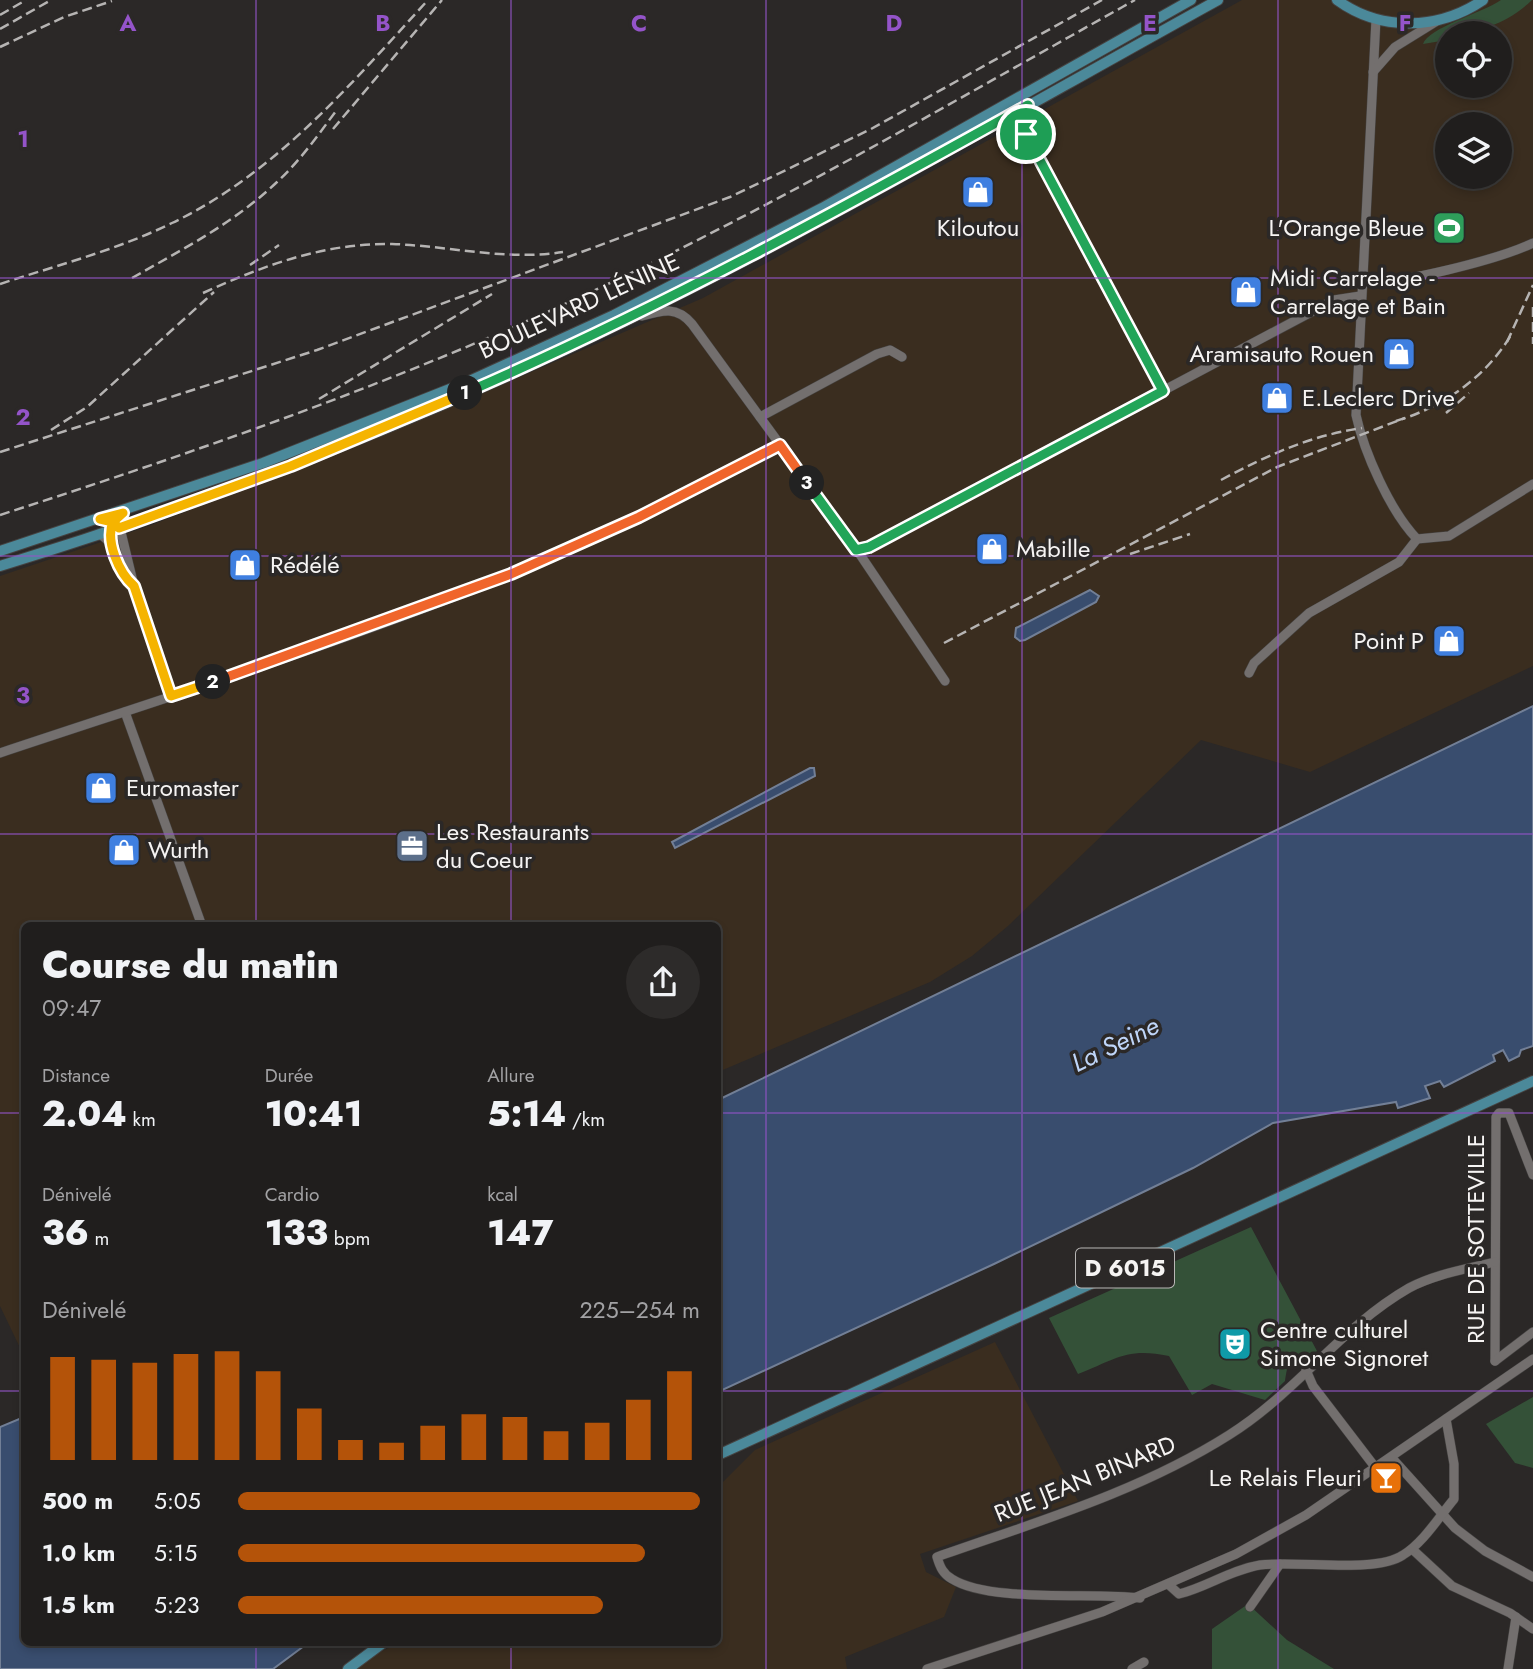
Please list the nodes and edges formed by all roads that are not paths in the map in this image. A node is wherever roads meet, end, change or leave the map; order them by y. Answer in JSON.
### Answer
{"nodes":[{"id":1,"x":1191,"y":0,"type":"edge"},
{"id":2,"x":1218,"y":0,"type":"edge"},
{"id":3,"x":1483,"y":0,"type":"edge"},
{"id":4,"x":1339,"y":1,"type":"edge"},
{"id":5,"x":1376,"y":19,"type":"junction"},
{"id":6,"x":1440,"y":20,"type":"junction"},
{"id":7,"x":1373,"y":72,"type":"junction"},
{"id":8,"x":1028,"y":105,"type":"junction"},
{"id":9,"x":1533,"y":243,"type":"edge"},
{"id":10,"x":1361,"y":282,"type":"junction"},
{"id":11,"x":1360,"y":296,"type":"junction"},
{"id":12,"x":630,"y":318,"type":"junction"},
{"id":13,"x":902,"y":357,"type":"dead end"},
{"id":14,"x":1163,"y":391,"type":"junction"},
{"id":15,"x":760,"y":417,"type":"junction"},
{"id":16,"x":780,"y":445,"type":"junction"},
{"id":17,"x":1533,"y":484,"type":"edge"},
{"id":18,"x":123,"y":513,"type":"junction"},
{"id":19,"x":100,"y":519,"type":"junction"},
{"id":20,"x":113,"y":530,"type":"junction"},
{"id":21,"x":1417,"y":539,"type":"junction"},
{"id":22,"x":856,"y":550,"type":"junction"},
{"id":23,"x":0,"y":551,"type":"edge"},
{"id":24,"x":0,"y":566,"type":"edge"},
{"id":25,"x":134,"y":586,"type":"junction"},
{"id":26,"x":1249,"y":673,"type":"dead end"},
{"id":27,"x":946,"y":681,"type":"dead end"},
{"id":28,"x":171,"y":696,"type":"junction"},
{"id":29,"x":125,"y":712,"type":"junction"},
{"id":30,"x":0,"y":753,"type":"edge"},
{"id":31,"x":201,"y":922,"type":"edge"},
{"id":32,"x":1533,"y":1081,"type":"edge"},
{"id":33,"x":1533,"y":1175,"type":"edge"},
{"id":34,"x":1495,"y":1262,"type":"junction"},
{"id":35,"x":1533,"y":1332,"type":"edge"},
{"id":36,"x":1533,"y":1359,"type":"edge"},
{"id":37,"x":1306,"y":1370,"type":"junction"},
{"id":38,"x":1446,"y":1419,"type":"junction"},
{"id":39,"x":721,"y":1454,"type":"edge"},
{"id":40,"x":1392,"y":1458,"type":"junction"},
{"id":41,"x":1375,"y":1467,"type":"junction"},
{"id":42,"x":1442,"y":1513,"type":"junction"},
{"id":43,"x":1412,"y":1549,"type":"junction"},
{"id":44,"x":1280,"y":1564,"type":"junction"},
{"id":45,"x":1533,"y":1577,"type":"edge"},
{"id":46,"x":1169,"y":1585,"type":"junction"},
{"id":47,"x":1140,"y":1598,"type":"junction"},
{"id":48,"x":1250,"y":1607,"type":"dead end"},
{"id":49,"x":1516,"y":1617,"type":"junction"},
{"id":50,"x":1533,"y":1629,"type":"edge"},
{"id":51,"x":379,"y":1646,"type":"edge"},
{"id":52,"x":1144,"y":1662,"type":"dead end"},
{"id":53,"x":348,"y":1669,"type":"edge"},
{"id":54,"x":927,"y":1669,"type":"edge"},
{"id":55,"x":1132,"y":1669,"type":"edge"},
{"id":56,"x":1507,"y":1669,"type":"edge"}],
"edges":[{"from":1,"to":18,"type":"main road","name":"BOULEVARD LÉNINE"},
{"from":2,"to":8,"type":"main road","name":"BOULEVARD LÉNINE"},
{"from":3,"to":6,"type":"main road"},
{"from":4,"to":5,"type":"main road"},
{"from":5,"to":6,"type":"main road"},
{"from":5,"to":7,"type":"street"},
{"from":6,"to":7,"type":"street"},
{"from":7,"to":10,"type":"street"},
{"from":8,"to":12,"type":"main road","name":"BOULEVARD LÉNINE"},
{"from":8,"to":14,"type":"street"},
{"from":9,"to":10,"type":"street"},
{"from":10,"to":11,"type":"street"},
{"from":11,"to":14,"type":"street"},
{"from":11,"to":21,"type":"street"},
{"from":12,"to":15,"type":"street"},
{"from":12,"to":20,"type":"main road","name":"BOULEVARD LÉNINE"},
{"from":13,"to":15,"type":"street"},
{"from":14,"to":22,"type":"street"},
{"from":15,"to":16,"type":"street"},
{"from":16,"to":22,"type":"street"},
{"from":16,"to":28,"type":"street"},
{"from":17,"to":21,"type":"street"},
{"from":18,"to":19,"type":"main road","name":"BOULEVARD LÉNINE"},
{"from":18,"to":20,"type":"street","name":"BOULEVARD LÉNINE"},
{"from":19,"to":20,"type":"street"},
{"from":19,"to":23,"type":"main road","name":"BOULEVARD LÉNINE"},
{"from":20,"to":24,"type":"main road","name":"BOULEVARD LÉNINE"},
{"from":20,"to":25,"type":"street"},
{"from":20,"to":25,"type":"street"},
{"from":21,"to":26,"type":"street"},
{"from":22,"to":27,"type":"street"},
{"from":25,"to":28,"type":"street"},
{"from":28,"to":29,"type":"street"},
{"from":29,"to":30,"type":"street"},
{"from":29,"to":31,"type":"street"},
{"from":32,"to":39,"type":"main road","number":"D 6015"},
{"from":33,"to":34,"type":"street","name":"RUE DE SOTTEVILLE"},
{"from":34,"to":35,"type":"street","name":"RUE DE SOTTEVILLE"},
{"from":34,"to":37,"type":"street","name":"RUE JEAN BINARD"},
{"from":36,"to":38,"type":"street"},
{"from":37,"to":41,"type":"street"},
{"from":37,"to":47,"type":"street","name":"RUE JEAN BINARD"},
{"from":38,"to":40,"type":"street"},
{"from":38,"to":42,"type":"street"},
{"from":40,"to":41,"type":"street"},
{"from":40,"to":42,"type":"street"},
{"from":41,"to":46,"type":"street"},
{"from":42,"to":43,"type":"street"},
{"from":42,"to":45,"type":"street"},
{"from":43,"to":44,"type":"street"},
{"from":43,"to":49,"type":"street"},
{"from":44,"to":46,"type":"street"},
{"from":44,"to":48,"type":"street"},
{"from":46,"to":47,"type":"street"},
{"from":47,"to":54,"type":"street"},
{"from":49,"to":50,"type":"street"},
{"from":49,"to":56,"type":"street"},
{"from":51,"to":53,"type":"main road"},
{"from":52,"to":55,"type":"street"}]}
